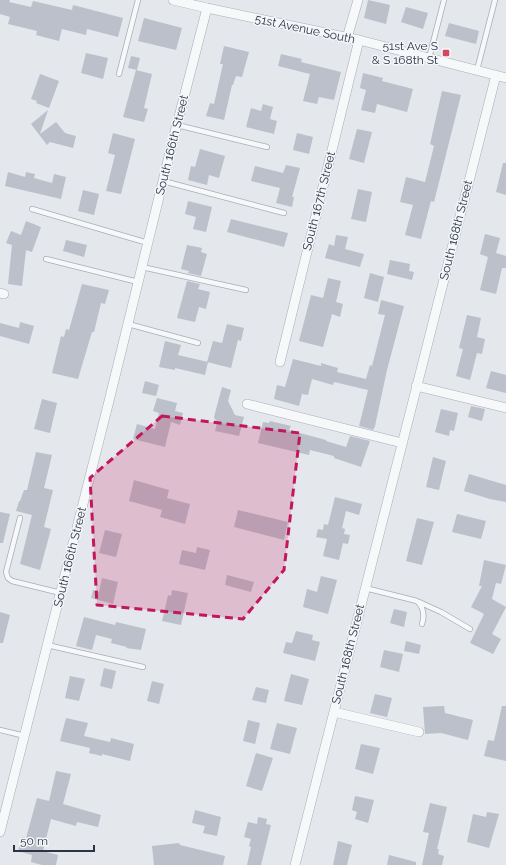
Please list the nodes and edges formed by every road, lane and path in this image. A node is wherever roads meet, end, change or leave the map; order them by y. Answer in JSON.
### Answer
{"nodes":[{"id":1,"x":138,"y":0,"type":"edge"},
{"id":2,"x":173,"y":0,"type":"edge"},
{"id":3,"x":358,"y":0,"type":"edge"},
{"id":4,"x":444,"y":0,"type":"edge"},
{"id":5,"x":495,"y":0,"type":"edge"},
{"id":6,"x":207,"y":8,"type":"junction"},
{"id":7,"x":347,"y":38,"type":"junction"},
{"id":8,"x":359,"y":40,"type":"junction"},
{"id":9,"x":429,"y":58,"type":"junction"},
{"id":10,"x":477,"y":70,"type":"junction"},
{"id":11,"x":119,"y":74,"type":"dead end"},
{"id":12,"x":496,"y":75,"type":"junction"},
{"id":13,"x":506,"y":78,"type":"edge"},
{"id":14,"x":177,"y":126,"type":"junction"},
{"id":15,"x":267,"y":147,"type":"dead end"},
{"id":16,"x":163,"y":181,"type":"junction"},
{"id":17,"x":32,"y":209,"type":"dead end"},
{"id":18,"x":284,"y":213,"type":"dead end"},
{"id":19,"x":148,"y":243,"type":"junction"},
{"id":20,"x":46,"y":258,"type":"dead end"},
{"id":21,"x":142,"y":267,"type":"junction"},
{"id":22,"x":138,"y":282,"type":"junction"},
{"id":23,"x":246,"y":290,"type":"dead end"},
{"id":24,"x":128,"y":324,"type":"junction"},
{"id":25,"x":198,"y":343,"type":"dead end"},
{"id":26,"x":280,"y":362,"type":"dead end"},
{"id":27,"x":416,"y":386,"type":"junction"},
{"id":28,"x":247,"y":404,"type":"dead end"},
{"id":29,"x":506,"y":408,"type":"edge"},
{"id":30,"x":402,"y":443,"type":"junction"},
{"id":31,"x":20,"y":518,"type":"dead end"},
{"id":32,"x":365,"y":588,"type":"junction"},
{"id":33,"x":61,"y":593,"type":"junction"},
{"id":34,"x":417,"y":602,"type":"junction"},
{"id":35,"x":422,"y":624,"type":"dead end"},
{"id":36,"x":470,"y":629,"type":"dead end"},
{"id":37,"x":48,"y":645,"type":"junction"},
{"id":38,"x":143,"y":667,"type":"dead end"},
{"id":39,"x":334,"y":712,"type":"junction"},
{"id":40,"x":0,"y":730,"type":"edge"},
{"id":41,"x":419,"y":732,"type":"dead end"},
{"id":42,"x":25,"y":736,"type":"junction"},
{"id":43,"x":0,"y":832,"type":"edge"},
{"id":44,"x":295,"y":865,"type":"edge"}],
"edges":[{"from":1,"to":11,"type":"lane"},
{"from":2,"to":6,"type":"street","name":"51st Avenue South"},
{"from":3,"to":7,"type":"street"},
{"from":4,"to":9,"type":"lane"},
{"from":5,"to":10,"type":"lane"},
{"from":6,"to":7,"type":"street","name":"51st Avenue South"},
{"from":6,"to":14,"type":"street","name":"South 166th Street"},
{"from":7,"to":8,"type":"street","name":"51st Avenue South"},
{"from":8,"to":9,"type":"street","name":"51st Avenue South"},
{"from":8,"to":26,"type":"street","name":"South 167th Street"},
{"from":9,"to":10,"type":"street","name":"51st Avenue South"},
{"from":10,"to":12,"type":"street","name":"51st Avenue South"},
{"from":12,"to":13,"type":"street","name":"51st Avenue South"},
{"from":12,"to":27,"type":"street","name":"South 168th Street"},
{"from":14,"to":15,"type":"lane"},
{"from":14,"to":16,"type":"street","name":"South 166th Street"},
{"from":16,"to":18,"type":"lane"},
{"from":16,"to":19,"type":"street","name":"South 166th Street"},
{"from":17,"to":19,"type":"lane"},
{"from":19,"to":21,"type":"street","name":"South 166th Street"},
{"from":20,"to":22,"type":"lane"},
{"from":21,"to":22,"type":"street","name":"South 166th Street"},
{"from":21,"to":23,"type":"lane"},
{"from":22,"to":24,"type":"street","name":"South 166th Street"},
{"from":24,"to":25,"type":"lane"},
{"from":24,"to":33,"type":"street","name":"South 166th Street"},
{"from":27,"to":29,"type":"street"},
{"from":27,"to":30,"type":"street","name":"South 168th Street"},
{"from":28,"to":30,"type":"street"},
{"from":30,"to":32,"type":"street","name":"South 168th Street"},
{"from":31,"to":33,"type":"lane"},
{"from":32,"to":34,"type":"lane"},
{"from":32,"to":39,"type":"street","name":"South 168th Street"},
{"from":33,"to":37,"type":"street","name":"South 166th Street"},
{"from":34,"to":35,"type":"lane"},
{"from":34,"to":36,"type":"lane"},
{"from":37,"to":38,"type":"lane"},
{"from":37,"to":42,"type":"street","name":"South 166th Street"},
{"from":39,"to":41,"type":"street"},
{"from":39,"to":44,"type":"street","name":"South 168th Street"},
{"from":40,"to":42,"type":"lane"},
{"from":42,"to":43,"type":"street","name":"South 166th Street"}]}
